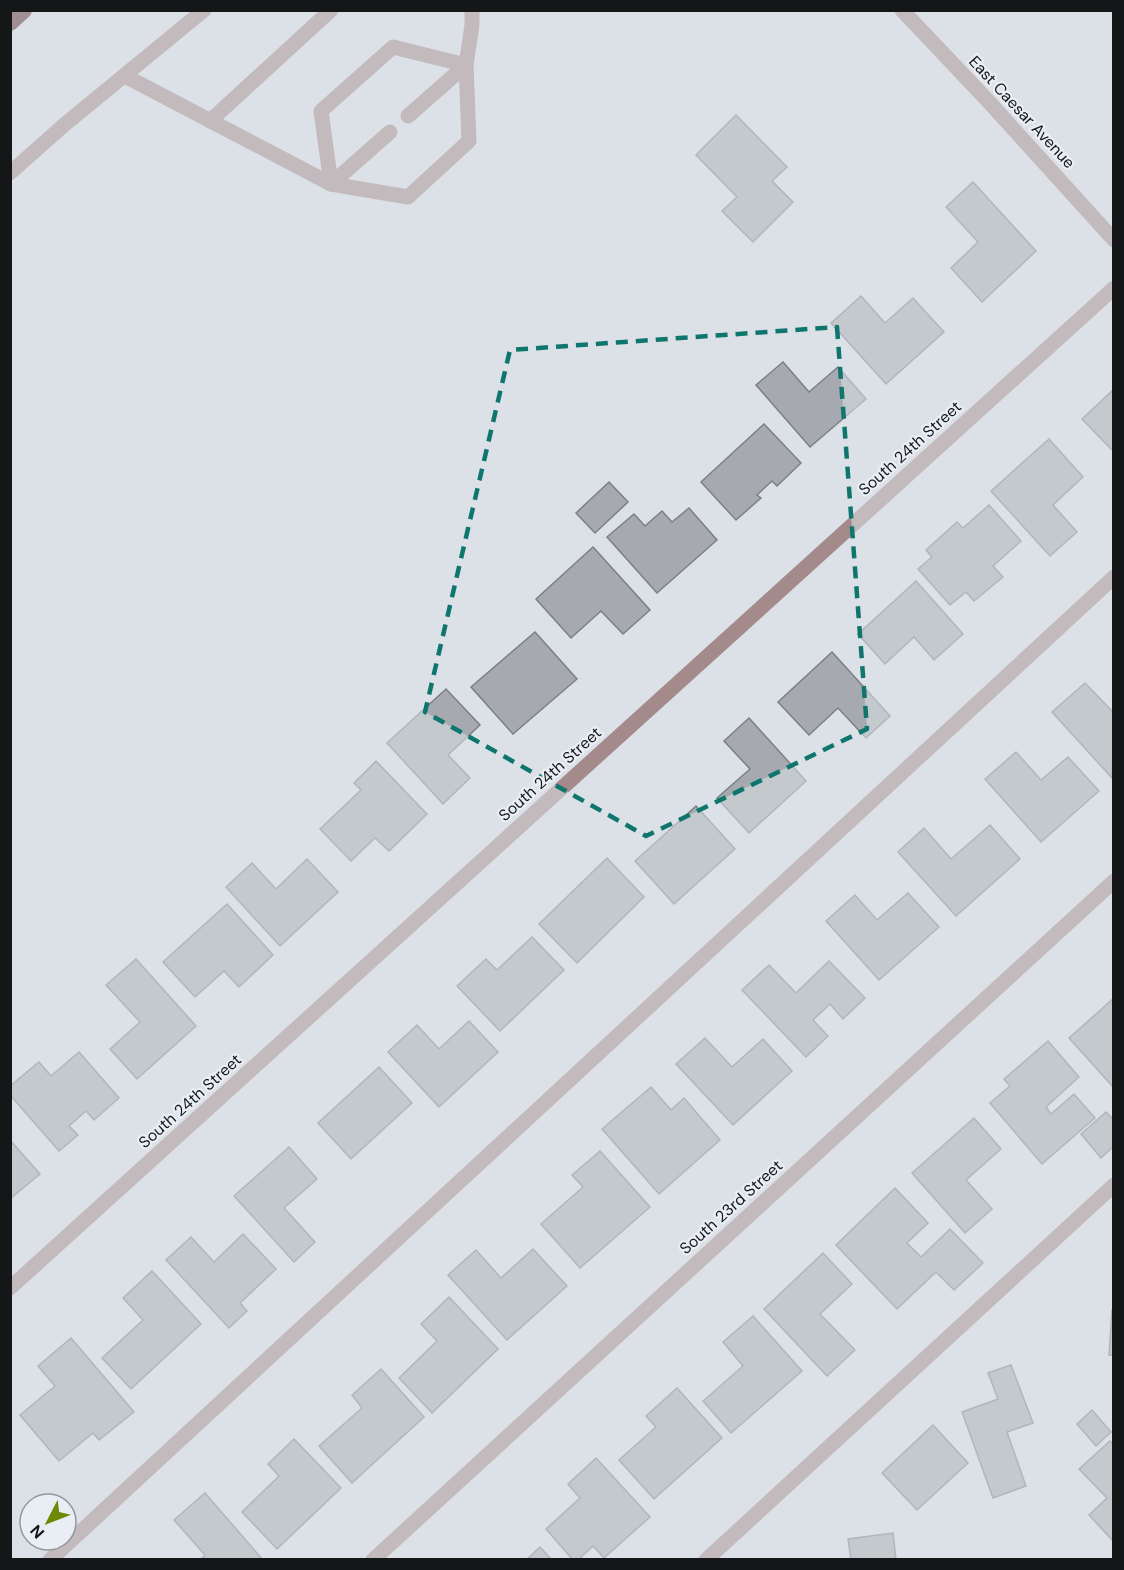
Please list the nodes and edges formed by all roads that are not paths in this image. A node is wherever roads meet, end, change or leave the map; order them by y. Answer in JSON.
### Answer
{"nodes":[{"id":1,"x":23,"y":10,"type":"edge"},
{"id":2,"x":204,"y":10,"type":"edge"},
{"id":3,"x":331,"y":10,"type":"edge"},
{"id":4,"x":472,"y":10,"type":"edge"},
{"id":5,"x":902,"y":10,"type":"edge"},
{"id":6,"x":10,"y":22,"type":"edge"},
{"id":7,"x":465,"y":64,"type":"junction"},
{"id":8,"x":125,"y":76,"type":"junction"},
{"id":9,"x":408,"y":116,"type":"dead end"},
{"id":10,"x":210,"y":122,"type":"junction"},
{"id":11,"x":390,"y":132,"type":"dead end"},
{"id":12,"x":10,"y":173,"type":"edge"},
{"id":13,"x":331,"y":184,"type":"junction"},
{"id":14,"x":1113,"y":240,"type":"edge"},
{"id":15,"x":1113,"y":288,"type":"edge"},
{"id":16,"x":1113,"y":577,"type":"edge"},
{"id":17,"x":1113,"y":881,"type":"edge"},
{"id":18,"x":1113,"y":1185,"type":"edge"},
{"id":19,"x":10,"y":1288,"type":"edge"},
{"id":20,"x":50,"y":1560,"type":"edge"},
{"id":21,"x":373,"y":1560,"type":"edge"},
{"id":22,"x":706,"y":1560,"type":"edge"}],
"edges":[{"from":1,"to":6,"type":"highway"},
{"from":2,"to":8,"type":"street"},
{"from":3,"to":10,"type":"street"},
{"from":4,"to":7,"type":"street"},
{"from":5,"to":14,"type":"street","name":"East Caesar Avenue"},
{"from":7,"to":9,"type":"street"},
{"from":7,"to":13,"type":"street"},
{"from":7,"to":13,"type":"street"},
{"from":8,"to":10,"type":"street"},
{"from":8,"to":12,"type":"street"},
{"from":10,"to":13,"type":"street"},
{"from":11,"to":13,"type":"street"},
{"from":15,"to":19,"type":"street","name":"South 24th Street"},
{"from":16,"to":20,"type":"street"},
{"from":17,"to":21,"type":"street","name":"South 23rd Street"},
{"from":18,"to":22,"type":"street"}]}
